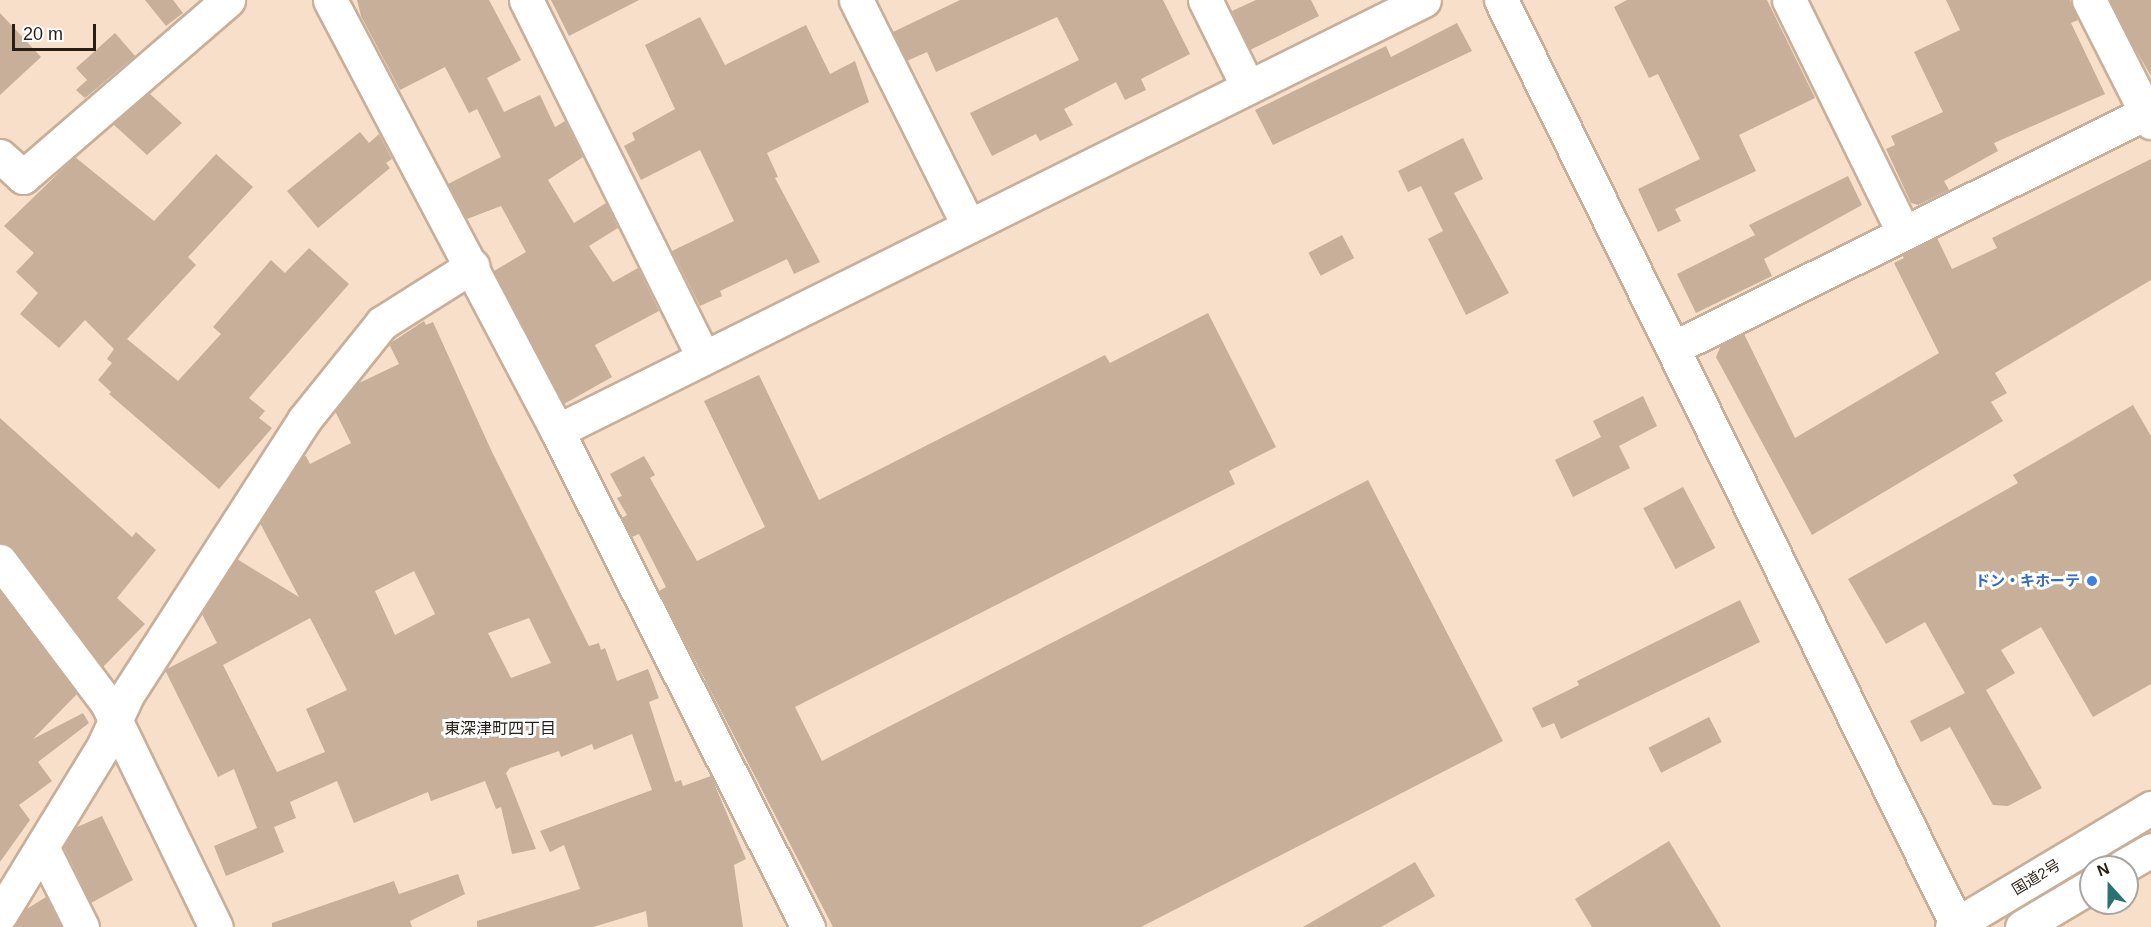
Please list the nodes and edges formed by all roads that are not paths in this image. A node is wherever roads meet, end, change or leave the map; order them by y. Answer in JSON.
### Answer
{"nodes":[{"id":1,"x":228,"y":0,"type":"edge"},
{"id":2,"x":330,"y":0,"type":"edge"},
{"id":3,"x":526,"y":0,"type":"edge"},
{"id":4,"x":856,"y":0,"type":"edge"},
{"id":5,"x":1205,"y":0,"type":"edge"},
{"id":6,"x":1424,"y":0,"type":"edge"},
{"id":7,"x":1501,"y":0,"type":"edge"},
{"id":8,"x":1789,"y":0,"type":"edge"},
{"id":9,"x":2089,"y":0,"type":"edge"},
{"id":10,"x":1248,"y":87,"type":"junction"},
{"id":11,"x":2149,"y":117,"type":"edge"},
{"id":12,"x":0,"y":156,"type":"edge"},
{"id":13,"x":968,"y":225,"type":"junction"},
{"id":14,"x":1903,"y":232,"type":"junction"},
{"id":15,"x":472,"y":266,"type":"junction"},
{"id":16,"x":1673,"y":348,"type":"junction"},
{"id":17,"x":703,"y":357,"type":"junction"},
{"id":18,"x":557,"y":431,"type":"junction"},
{"id":19,"x":0,"y":561,"type":"edge"},
{"id":20,"x":116,"y":721,"type":"junction"},
{"id":21,"x":2151,"y":808,"type":"edge"},
{"id":22,"x":43,"y":849,"type":"junction"},
{"id":23,"x":2079,"y":893,"type":"edge"},
{"id":24,"x":0,"y":915,"type":"edge"},
{"id":25,"x":1956,"y":926,"type":"edge"},
{"id":26,"x":82,"y":927,"type":"edge"},
{"id":27,"x":216,"y":927,"type":"edge"},
{"id":28,"x":808,"y":927,"type":"edge"},
{"id":29,"x":2022,"y":927,"type":"edge"}],
"edges":[{"from":1,"to":12,"type":"main road"},
{"from":2,"to":15,"type":"main road"},
{"from":3,"to":17,"type":"main road"},
{"from":4,"to":13,"type":"main road"},
{"from":5,"to":10,"type":"main road"},
{"from":6,"to":10,"type":"main road"},
{"from":7,"to":16,"type":"main road"},
{"from":8,"to":14,"type":"main road"},
{"from":9,"to":11,"type":"main road"},
{"from":10,"to":13,"type":"main road"},
{"from":11,"to":14,"type":"main road"},
{"from":13,"to":17,"type":"main road"},
{"from":14,"to":16,"type":"main road"},
{"from":15,"to":18,"type":"main road"},
{"from":15,"to":20,"type":"main road"},
{"from":16,"to":25,"type":"main road"},
{"from":17,"to":18,"type":"main road"},
{"from":18,"to":28,"type":"main road"},
{"from":19,"to":20,"type":"main road"},
{"from":20,"to":22,"type":"main road"},
{"from":20,"to":27,"type":"main road"},
{"from":21,"to":25,"type":"main road","name":"国道2号"},
{"from":22,"to":24,"type":"main road"},
{"from":22,"to":26,"type":"main road"},
{"from":23,"to":29,"type":"main road"}]}
